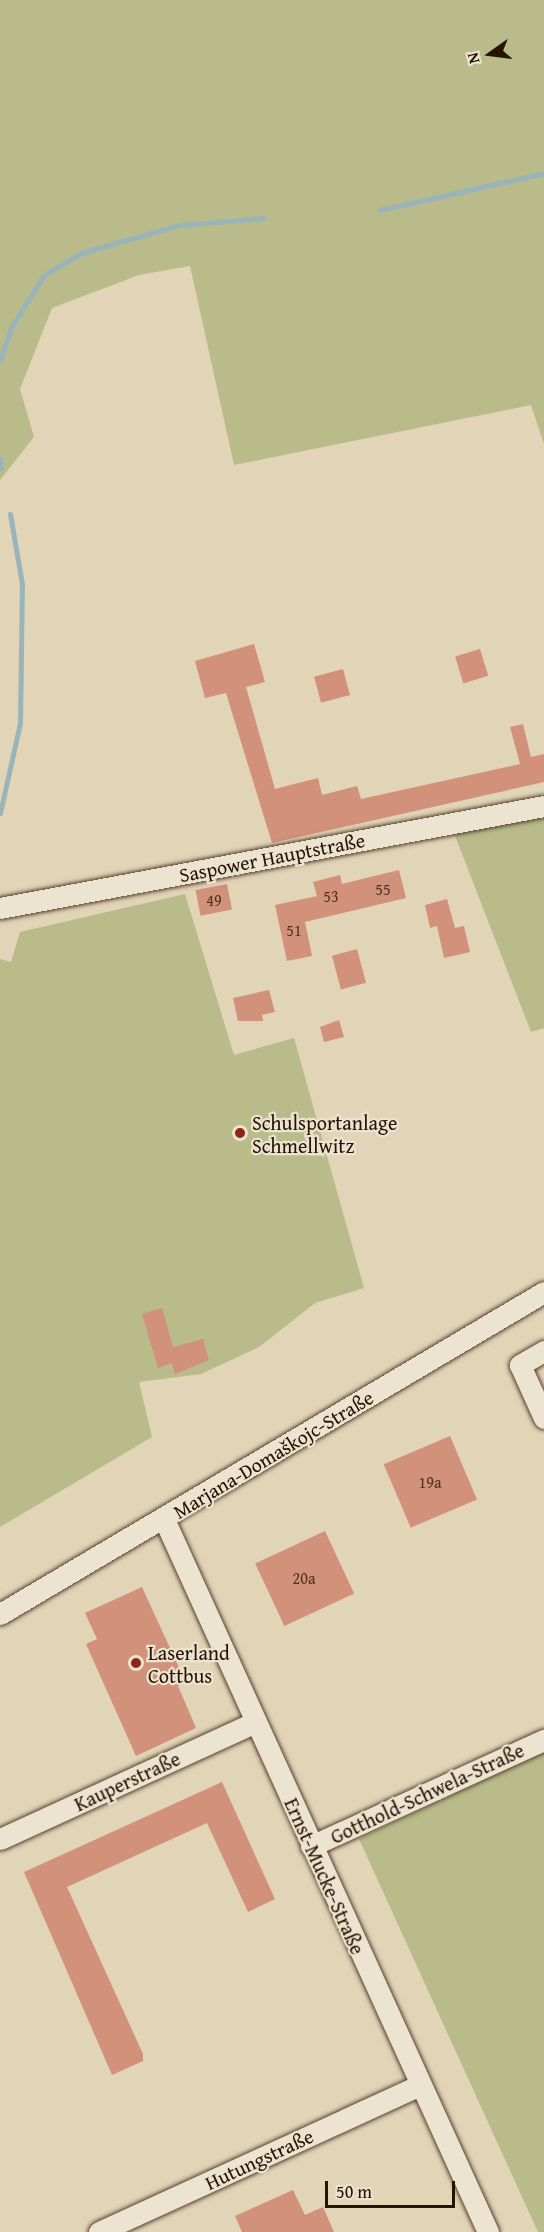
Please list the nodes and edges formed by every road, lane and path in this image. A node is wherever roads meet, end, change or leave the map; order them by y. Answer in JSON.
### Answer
{"nodes":[{"id":1,"x":544,"y":806,"type":"edge"},
{"id":2,"x":0,"y":908,"type":"edge"},
{"id":3,"x":544,"y":1292,"type":"edge"},
{"id":4,"x":544,"y":1351,"type":"edge"},
{"id":5,"x":544,"y":1418,"type":"edge"},
{"id":6,"x":165,"y":1519,"type":"junction"},
{"id":7,"x":0,"y":1614,"type":"edge"},
{"id":8,"x":255,"y":1722,"type":"junction"},
{"id":9,"x":544,"y":1740,"type":"edge"},
{"id":10,"x":0,"y":1839,"type":"edge"},
{"id":11,"x":311,"y":1846,"type":"junction"},
{"id":12,"x":420,"y":2085,"type":"junction"},
{"id":13,"x":99,"y":2232,"type":"edge"},
{"id":14,"x":488,"y":2232,"type":"edge"}],
"edges":[{"from":1,"to":2,"type":"street","name":"Saspower Hauptstraße"},
{"from":3,"to":6,"type":"street","name":"Marjana-Domaškojc-Straße"},
{"from":4,"to":5,"type":"street"},
{"from":6,"to":7,"type":"street","name":"Marjana-Domaškojc-Straße"},
{"from":6,"to":8,"type":"street","name":"Ernst-Mucke-Straße"},
{"from":8,"to":10,"type":"street","name":"Kauperstraße"},
{"from":8,"to":11,"type":"street","name":"Ernst-Mucke-Straße"},
{"from":9,"to":11,"type":"street","name":"Gotthold-Schwela-Straße"},
{"from":11,"to":12,"type":"street","name":"Ernst-Mucke-Straße"},
{"from":12,"to":13,"type":"street","name":"Hutungstraße"},
{"from":12,"to":14,"type":"street","name":"Ernst-Mucke-Straße"}]}
